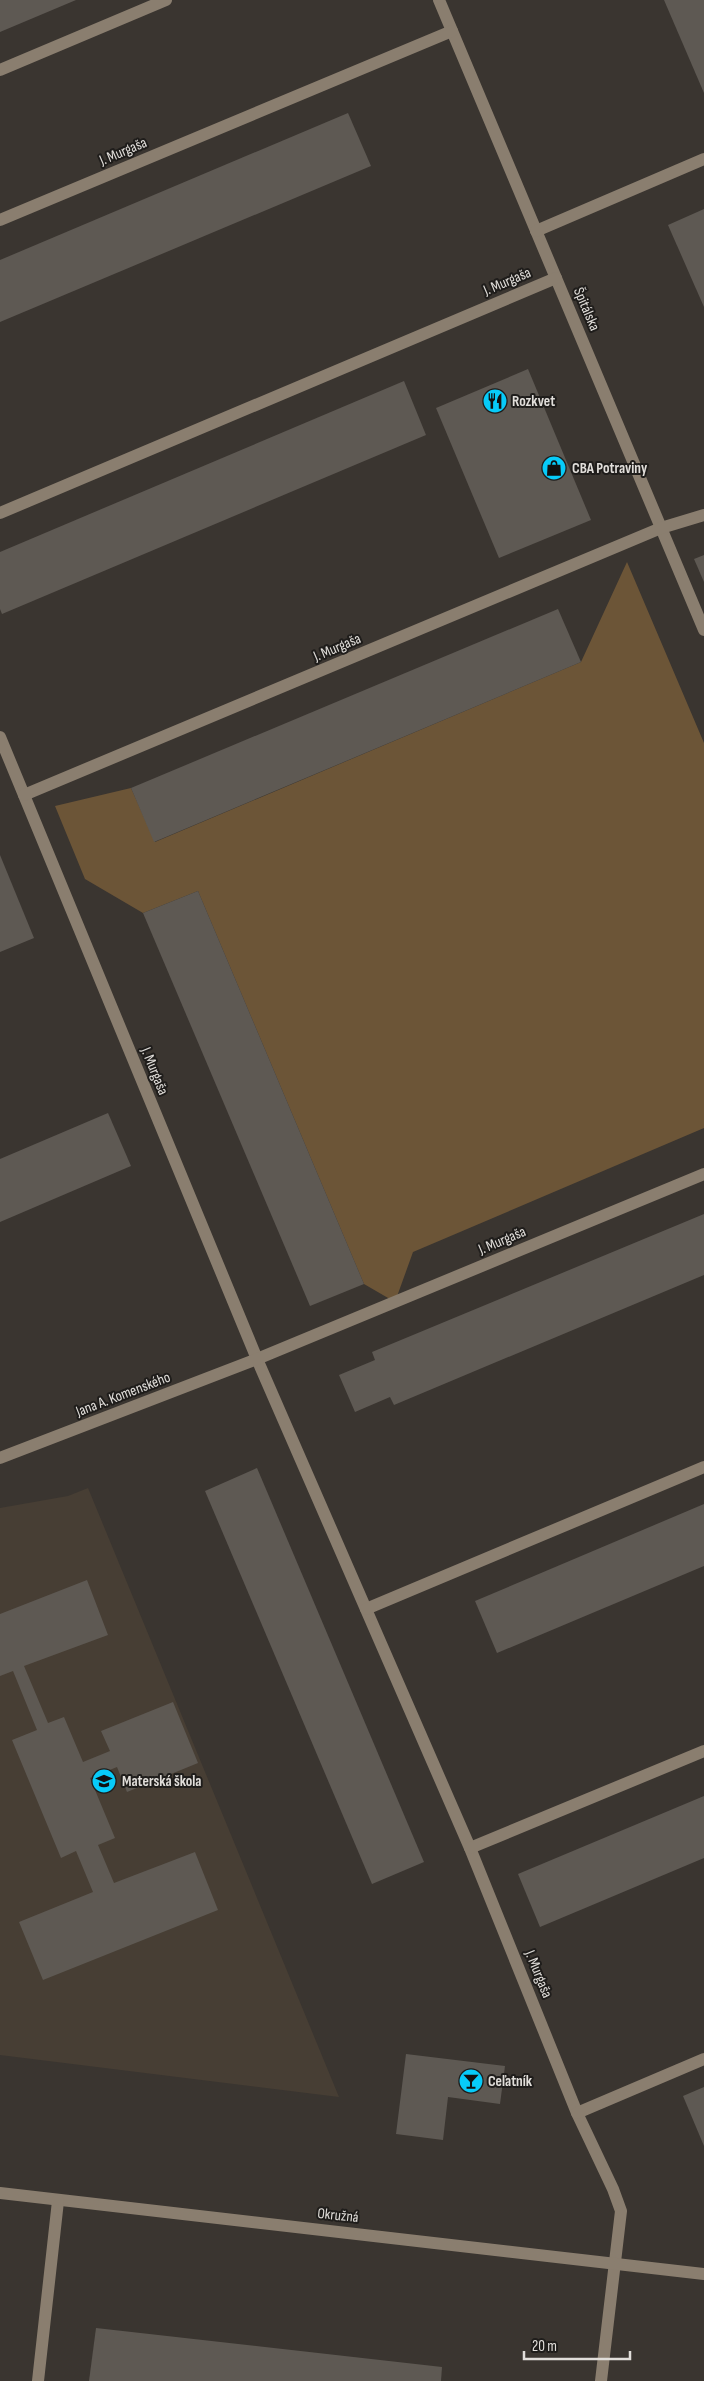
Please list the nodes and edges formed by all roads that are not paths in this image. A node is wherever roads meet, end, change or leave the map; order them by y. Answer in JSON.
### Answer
{"nodes":[{"id":1,"x":166,"y":0,"type":"edge"},
{"id":2,"x":439,"y":0,"type":"edge"},
{"id":3,"x":452,"y":31,"type":"junction"},
{"id":4,"x":0,"y":70,"type":"edge"},
{"id":5,"x":704,"y":159,"type":"edge"},
{"id":6,"x":0,"y":220,"type":"edge"},
{"id":7,"x":536,"y":231,"type":"junction"},
{"id":8,"x":556,"y":278,"type":"junction"},
{"id":9,"x":0,"y":513,"type":"edge"},
{"id":10,"x":704,"y":515,"type":"edge"},
{"id":11,"x":662,"y":528,"type":"junction"},
{"id":12,"x":704,"y":630,"type":"edge"},
{"id":13,"x":0,"y":737,"type":"edge"},
{"id":14,"x":24,"y":795,"type":"junction"},
{"id":15,"x":704,"y":1174,"type":"edge"},
{"id":16,"x":257,"y":1360,"type":"junction"},
{"id":17,"x":0,"y":1458,"type":"edge"},
{"id":18,"x":704,"y":1467,"type":"edge"},
{"id":19,"x":366,"y":1609,"type":"junction"},
{"id":20,"x":704,"y":1751,"type":"edge"},
{"id":21,"x":470,"y":1848,"type":"junction"},
{"id":22,"x":704,"y":2059,"type":"edge"},
{"id":23,"x":577,"y":2113,"type":"junction"},
{"id":24,"x":0,"y":2193,"type":"edge"},
{"id":25,"x":58,"y":2200,"type":"junction"},
{"id":26,"x":615,"y":2263,"type":"junction"},
{"id":27,"x":704,"y":2274,"type":"edge"},
{"id":28,"x":38,"y":2381,"type":"edge"},
{"id":29,"x":601,"y":2381,"type":"edge"}],
"edges":[{"from":1,"to":4,"type":"street"},
{"from":2,"to":3,"type":"street","name":"Špitálska"},
{"from":3,"to":6,"type":"street","name":"J. Murgaša"},
{"from":3,"to":7,"type":"street","name":"Špitálska"},
{"from":5,"to":7,"type":"street"},
{"from":7,"to":8,"type":"street","name":"Špitálska"},
{"from":8,"to":9,"type":"street","name":"J. Murgaša"},
{"from":8,"to":11,"type":"street","name":"Špitálska"},
{"from":10,"to":11,"type":"street","name":"J. Murgaša"},
{"from":11,"to":12,"type":"street","name":"Špitálska"},
{"from":11,"to":14,"type":"street","name":"J. Murgaša"},
{"from":13,"to":14,"type":"street","name":"J. Murgaša"},
{"from":14,"to":16,"type":"street","name":"J. Murgaša"},
{"from":15,"to":16,"type":"street","name":"J. Murgaša"},
{"from":16,"to":17,"type":"street","name":"Jana A. Komenského"},
{"from":16,"to":19,"type":"street","name":"J. Murgaša"},
{"from":18,"to":19,"type":"street"},
{"from":19,"to":21,"type":"street","name":"J. Murgaša"},
{"from":20,"to":21,"type":"street"},
{"from":21,"to":23,"type":"street","name":"J. Murgaša"},
{"from":22,"to":23,"type":"street"},
{"from":23,"to":26,"type":"street","name":"J. Murgaša"},
{"from":24,"to":25,"type":"street","name":"Okružná"},
{"from":25,"to":26,"type":"street","name":"Okružná"},
{"from":25,"to":28,"type":"street"},
{"from":26,"to":27,"type":"street","name":"Okružná"},
{"from":26,"to":29,"type":"street"}]}
